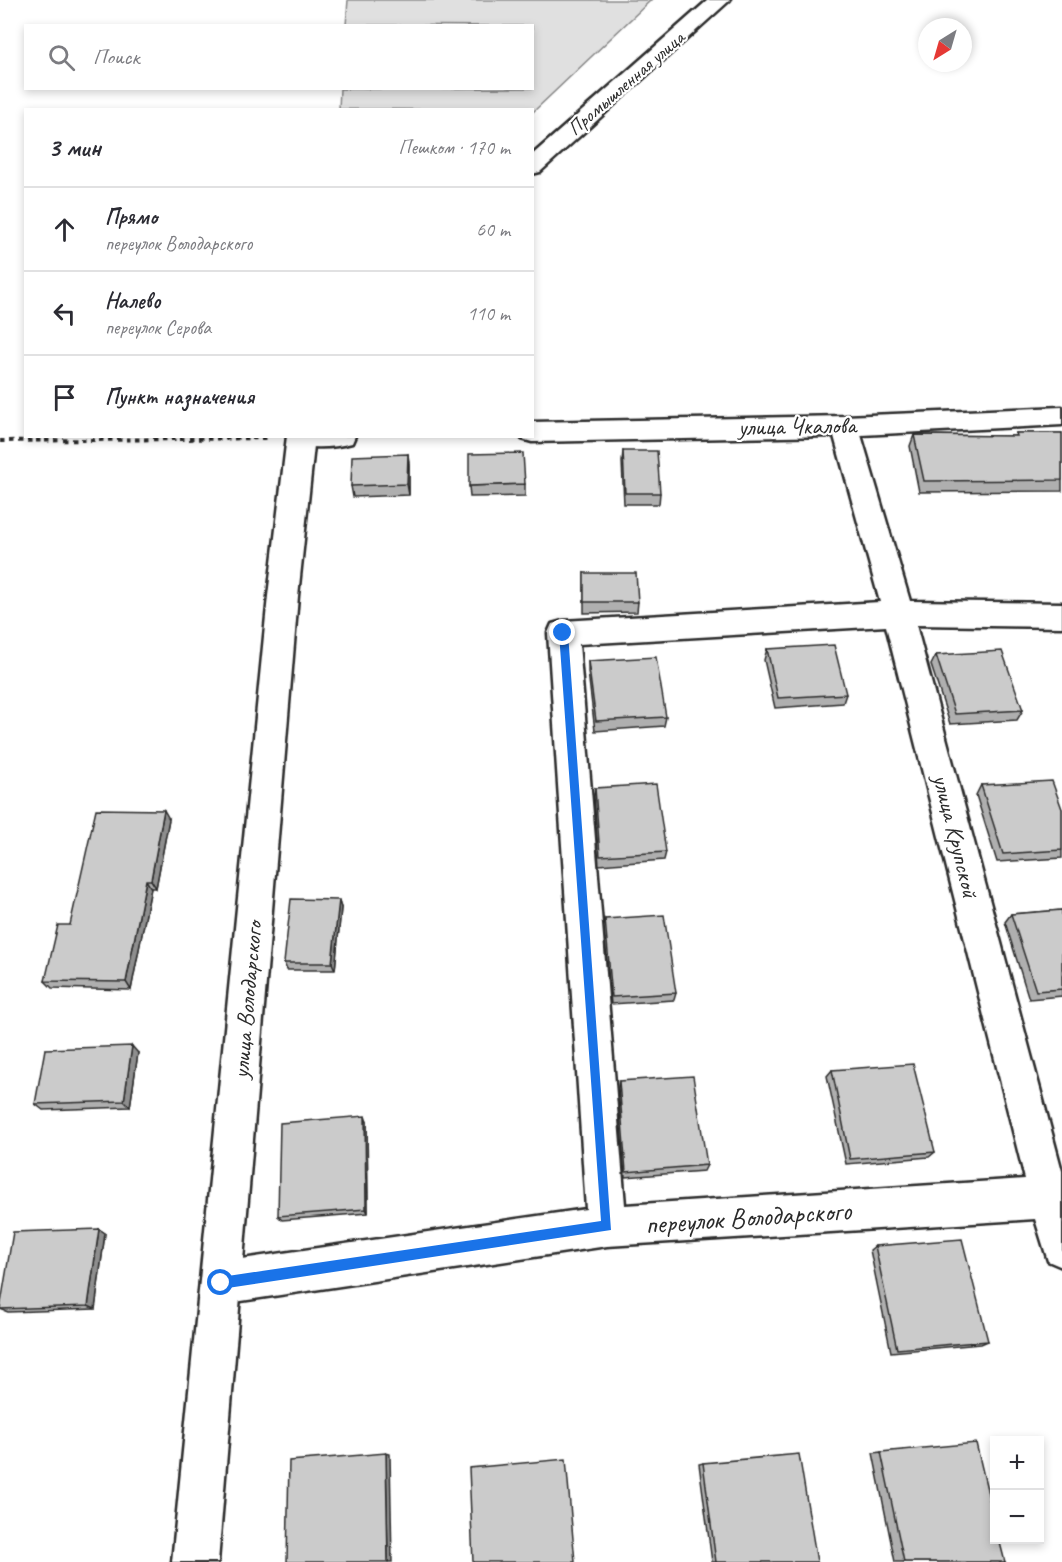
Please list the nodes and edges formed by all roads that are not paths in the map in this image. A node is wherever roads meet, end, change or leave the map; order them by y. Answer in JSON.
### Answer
{"nodes":[{"id":1,"x":720,"y":0,"type":"edge"},
{"id":2,"x":534,"y":164,"type":"edge"},
{"id":3,"x":1062,"y":416,"type":"edge"},
{"id":4,"x":844,"y":426,"type":"junction"},
{"id":5,"x":534,"y":432,"type":"edge"},
{"id":6,"x":301,"y":438,"type":"edge"},
{"id":7,"x":898,"y":613,"type":"junction"},
{"id":8,"x":1062,"y":615,"type":"edge"},
{"id":9,"x":1056,"y":1198,"type":"edge"},
{"id":10,"x":607,"y":1226,"type":"junction"},
{"id":11,"x":1062,"y":1247,"type":"edge"},
{"id":12,"x":221,"y":1283,"type":"junction"},
{"id":13,"x":195,"y":1562,"type":"edge"}],
"edges":[{"from":1,"to":2,"type":"street","name":"Промышленная улица"},
{"from":3,"to":4,"type":"street","name":"улица Чкалова"},
{"from":4,"to":5,"type":"street","name":"улица Чкалова"},
{"from":4,"to":7,"type":"street","name":"улица Крупской"},
{"from":6,"to":12,"type":"street","name":"улица Володарского"},
{"from":7,"to":8,"type":"street"},
{"from":7,"to":9,"type":"street","name":"улица Крупской"},
{"from":7,"to":10,"type":"street"},
{"from":9,"to":10,"type":"street","name":"переулок Володарского"},
{"from":9,"to":11,"type":"street","name":"улица Крупской"},
{"from":10,"to":12,"type":"street","name":"переулок Володарского"},
{"from":12,"to":13,"type":"street","name":"улица Володарского"}]}
